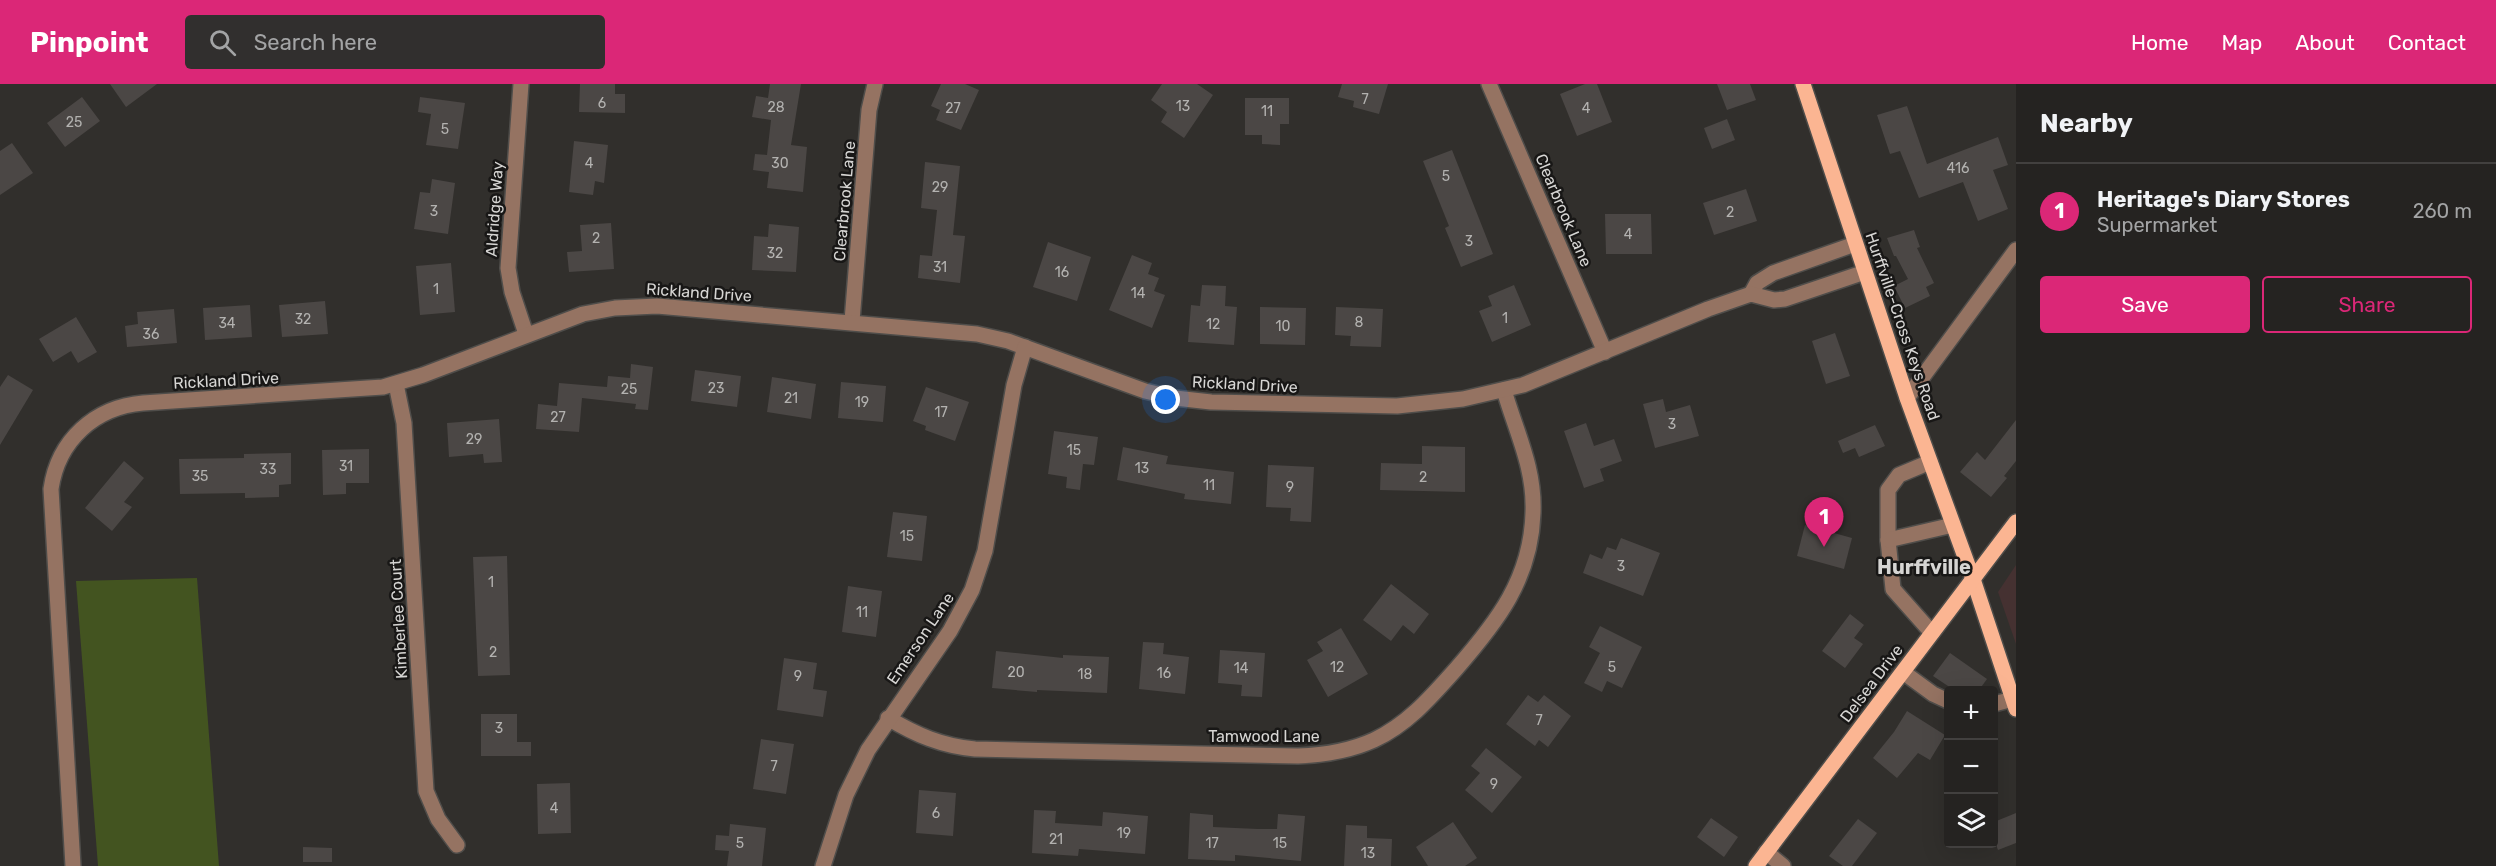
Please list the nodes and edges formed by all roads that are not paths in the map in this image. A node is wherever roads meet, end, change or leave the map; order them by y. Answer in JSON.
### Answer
{"nodes":[{"id":1,"x":521,"y":84,"type":"edge"},
{"id":2,"x":875,"y":84,"type":"edge"},
{"id":3,"x":1489,"y":84,"type":"edge"},
{"id":4,"x":1803,"y":84,"type":"edge"},
{"id":5,"x":1855,"y":243,"type":"junction"},
{"id":6,"x":2016,"y":250,"type":"edge"},
{"id":7,"x":1865,"y":272,"type":"junction"},
{"id":8,"x":1751,"y":294,"type":"junction"},
{"id":9,"x":852,"y":321,"type":"junction"},
{"id":10,"x":526,"y":334,"type":"junction"},
{"id":11,"x":1025,"y":347,"type":"junction"},
{"id":12,"x":1605,"y":352,"type":"junction"},
{"id":13,"x":396,"y":384,"type":"junction"},
{"id":14,"x":1504,"y":390,"type":"junction"},
{"id":15,"x":1907,"y":398,"type":"junction"},
{"id":16,"x":1930,"y":462,"type":"junction"},
{"id":17,"x":2016,"y":522,"type":"edge"},
{"id":18,"x":1953,"y":525,"type":"junction"},
{"id":19,"x":1888,"y":540,"type":"junction"},
{"id":20,"x":1973,"y":579,"type":"junction"},
{"id":21,"x":1932,"y":633,"type":"junction"},
{"id":22,"x":1903,"y":672,"type":"junction"},
{"id":23,"x":1944,"y":699,"type":"edge"},
{"id":24,"x":1998,"y":704,"type":"edge"},
{"id":25,"x":2014,"y":704,"type":"edge"},
{"id":26,"x":888,"y":718,"type":"junction"},
{"id":27,"x":457,"y":845,"type":"dead end"},
{"id":28,"x":1766,"y":852,"type":"junction"},
{"id":29,"x":73,"y":866,"type":"edge"},
{"id":30,"x":823,"y":866,"type":"edge"},
{"id":31,"x":1756,"y":866,"type":"edge"},
{"id":32,"x":1784,"y":866,"type":"edge"}],
"edges":[{"from":1,"to":10,"type":"street","name":"Aldridge Way"},
{"from":2,"to":9,"type":"street","name":"Clearbrook Lane"},
{"from":3,"to":12,"type":"street","name":"Clearbrook Lane"},
{"from":4,"to":5,"type":"main road","name":"Hurffville-Cross Keys Road"},
{"from":5,"to":7,"type":"main road","name":"Hurffville-Cross Keys Road"},
{"from":5,"to":8,"type":"street","name":"Rickland Drive"},
{"from":6,"to":15,"type":"street"},
{"from":7,"to":8,"type":"street","name":"Rickland Drive"},
{"from":7,"to":15,"type":"main road","name":"Hurffville-Cross Keys Road"},
{"from":8,"to":12,"type":"street","name":"Rickland Drive"},
{"from":9,"to":10,"type":"street","name":"Rickland Drive"},
{"from":9,"to":11,"type":"street","name":"Rickland Drive"},
{"from":10,"to":13,"type":"street","name":"Rickland Drive"},
{"from":11,"to":14,"type":"street","name":"Rickland Drive"},
{"from":11,"to":26,"type":"street","name":"Emerson Lane"},
{"from":12,"to":14,"type":"street","name":"Rickland Drive"},
{"from":13,"to":27,"type":"street","name":"Kimberlee Court"},
{"from":13,"to":29,"type":"street","name":"Rickland Drive"},
{"from":14,"to":26,"type":"street","name":"Tamwood Lane"},
{"from":15,"to":16,"type":"main road","name":"Hurffville-Cross Keys Road"},
{"from":16,"to":18,"type":"main road","name":"Hurffville-Cross Keys Road"},
{"from":16,"to":19,"type":"street"},
{"from":17,"to":20,"type":"main road","name":"Delsea Drive"},
{"from":18,"to":19,"type":"street"},
{"from":18,"to":20,"type":"main road","name":"Hurffville-Cross Keys Road"},
{"from":19,"to":21,"type":"street"},
{"from":20,"to":21,"type":"main road","name":"Delsea Drive"},
{"from":20,"to":25,"type":"main road","name":"Hurffville-Cross Keys Road"},
{"from":21,"to":22,"type":"main road","name":"Delsea Drive"},
{"from":22,"to":23,"type":"street"},
{"from":22,"to":28,"type":"main road","name":"Delsea Drive"},
{"from":24,"to":25,"type":"street"},
{"from":26,"to":30,"type":"street","name":"Emerson Lane"},
{"from":28,"to":31,"type":"main road","name":"Delsea Drive"},
{"from":28,"to":32,"type":"street"}]}
